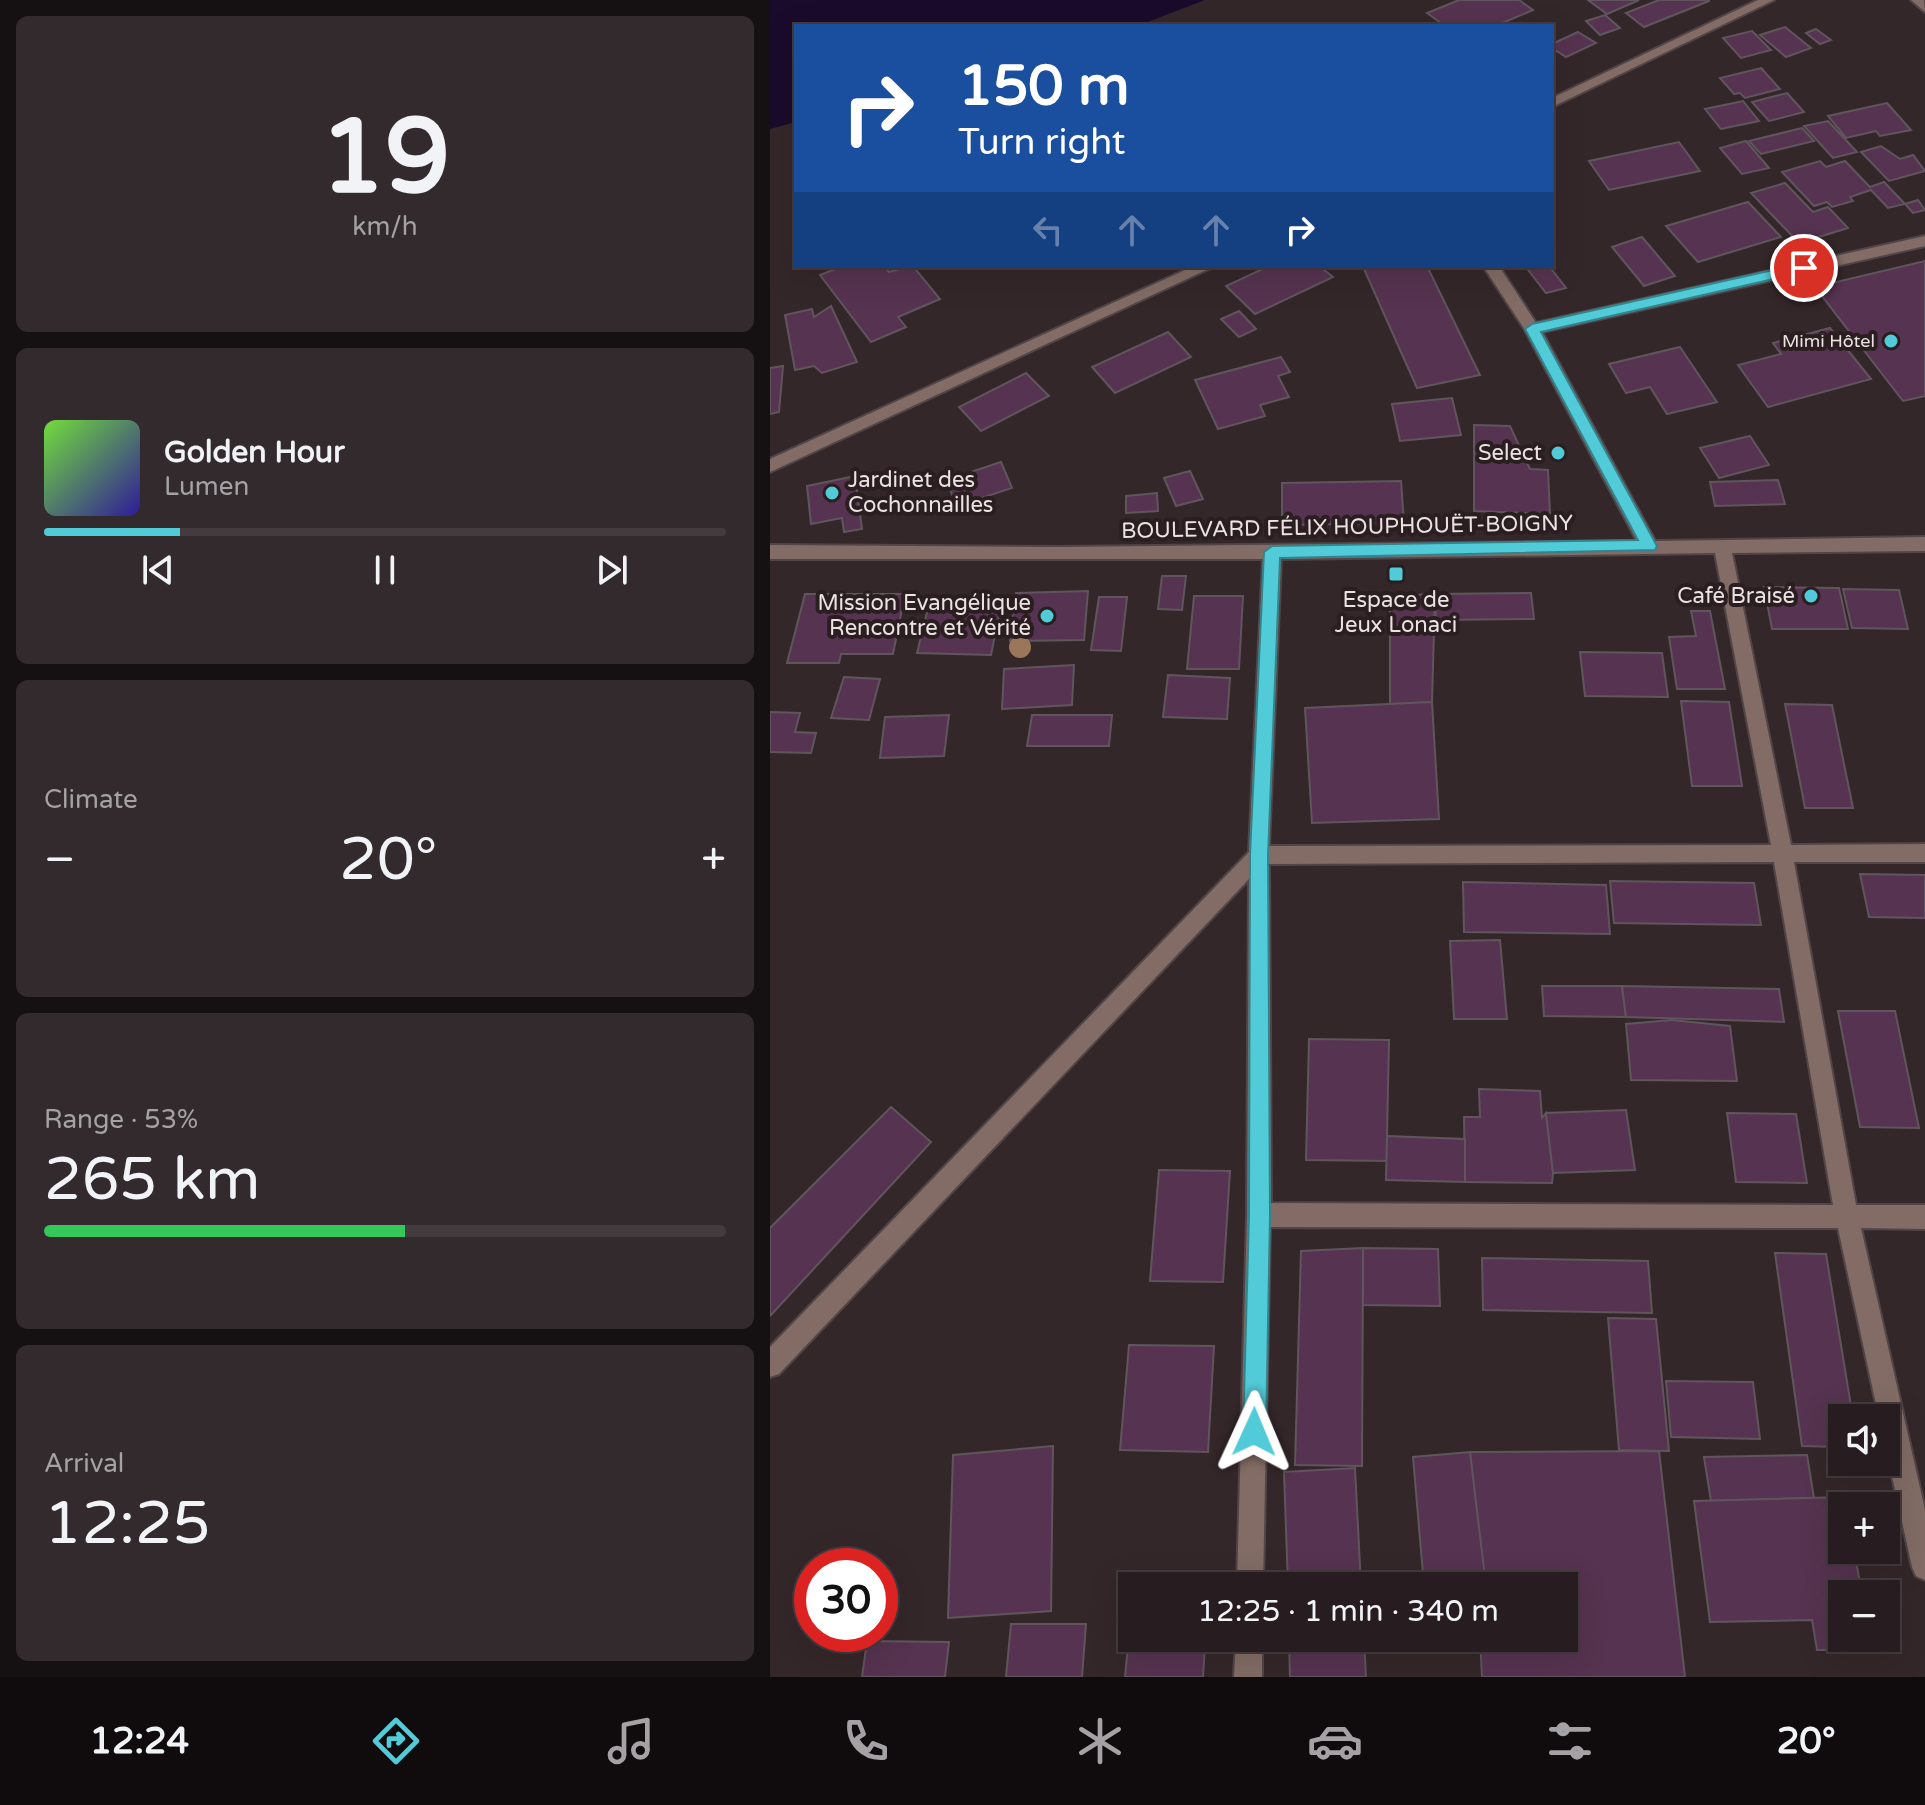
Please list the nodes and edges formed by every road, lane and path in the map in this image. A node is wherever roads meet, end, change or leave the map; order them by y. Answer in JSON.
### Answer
{"nodes":[{"id":1,"x":1768,"y":0,"type":"edge"},
{"id":2,"x":1917,"y":0,"type":"edge"},
{"id":3,"x":1925,"y":8,"type":"edge"},
{"id":4,"x":1554,"y":102,"type":"edge"},
{"id":5,"x":1925,"y":241,"type":"edge"},
{"id":6,"x":1203,"y":268,"type":"edge"},
{"id":7,"x":1492,"y":268,"type":"edge"},
{"id":8,"x":1532,"y":329,"type":"junction"},
{"id":9,"x":770,"y":466,"type":"edge"},
{"id":10,"x":1925,"y":544,"type":"edge"},
{"id":11,"x":1722,"y":545,"type":"junction"},
{"id":12,"x":1649,"y":546,"type":"junction"},
{"id":13,"x":770,"y":552,"type":"edge"},
{"id":14,"x":1272,"y":552,"type":"junction"},
{"id":15,"x":1782,"y":852,"type":"junction"},
{"id":16,"x":1925,"y":853,"type":"edge"},
{"id":17,"x":1259,"y":855,"type":"junction"},
{"id":18,"x":1259,"y":1215,"type":"junction"},
{"id":19,"x":1925,"y":1217,"type":"edge"},
{"id":20,"x":1847,"y":1218,"type":"junction"},
{"id":21,"x":770,"y":1365,"type":"edge"},
{"id":22,"x":1925,"y":1567,"type":"edge"},
{"id":23,"x":1250,"y":1572,"type":"edge"},
{"id":24,"x":1249,"y":1652,"type":"edge"},
{"id":25,"x":1248,"y":1677,"type":"edge"}],
"edges":[{"from":1,"to":4,"type":"street"},
{"from":2,"to":3,"type":"street"},
{"from":5,"to":8,"type":"street"},
{"from":6,"to":9,"type":"street"},
{"from":7,"to":8,"type":"street"},
{"from":8,"to":12,"type":"street"},
{"from":10,"to":11,"type":"street","name":"BOULEVARD FÉLIX HOUPHOUËT-BOIGNY"},
{"from":11,"to":12,"type":"street","name":"BOULEVARD FÉLIX HOUPHOUËT-BOIGNY"},
{"from":11,"to":15,"type":"street"},
{"from":12,"to":14,"type":"street","name":"BOULEVARD FÉLIX HOUPHOUËT-BOIGNY"},
{"from":13,"to":14,"type":"street","name":"BOULEVARD FÉLIX HOUPHOUËT-BOIGNY"},
{"from":14,"to":17,"type":"street"},
{"from":15,"to":16,"type":"street"},
{"from":15,"to":17,"type":"street"},
{"from":15,"to":20,"type":"street"},
{"from":17,"to":18,"type":"street"},
{"from":17,"to":21,"type":"street"},
{"from":18,"to":20,"type":"street"},
{"from":18,"to":23,"type":"street"},
{"from":19,"to":20,"type":"street"},
{"from":20,"to":22,"type":"street"},
{"from":24,"to":25,"type":"street"}]}
